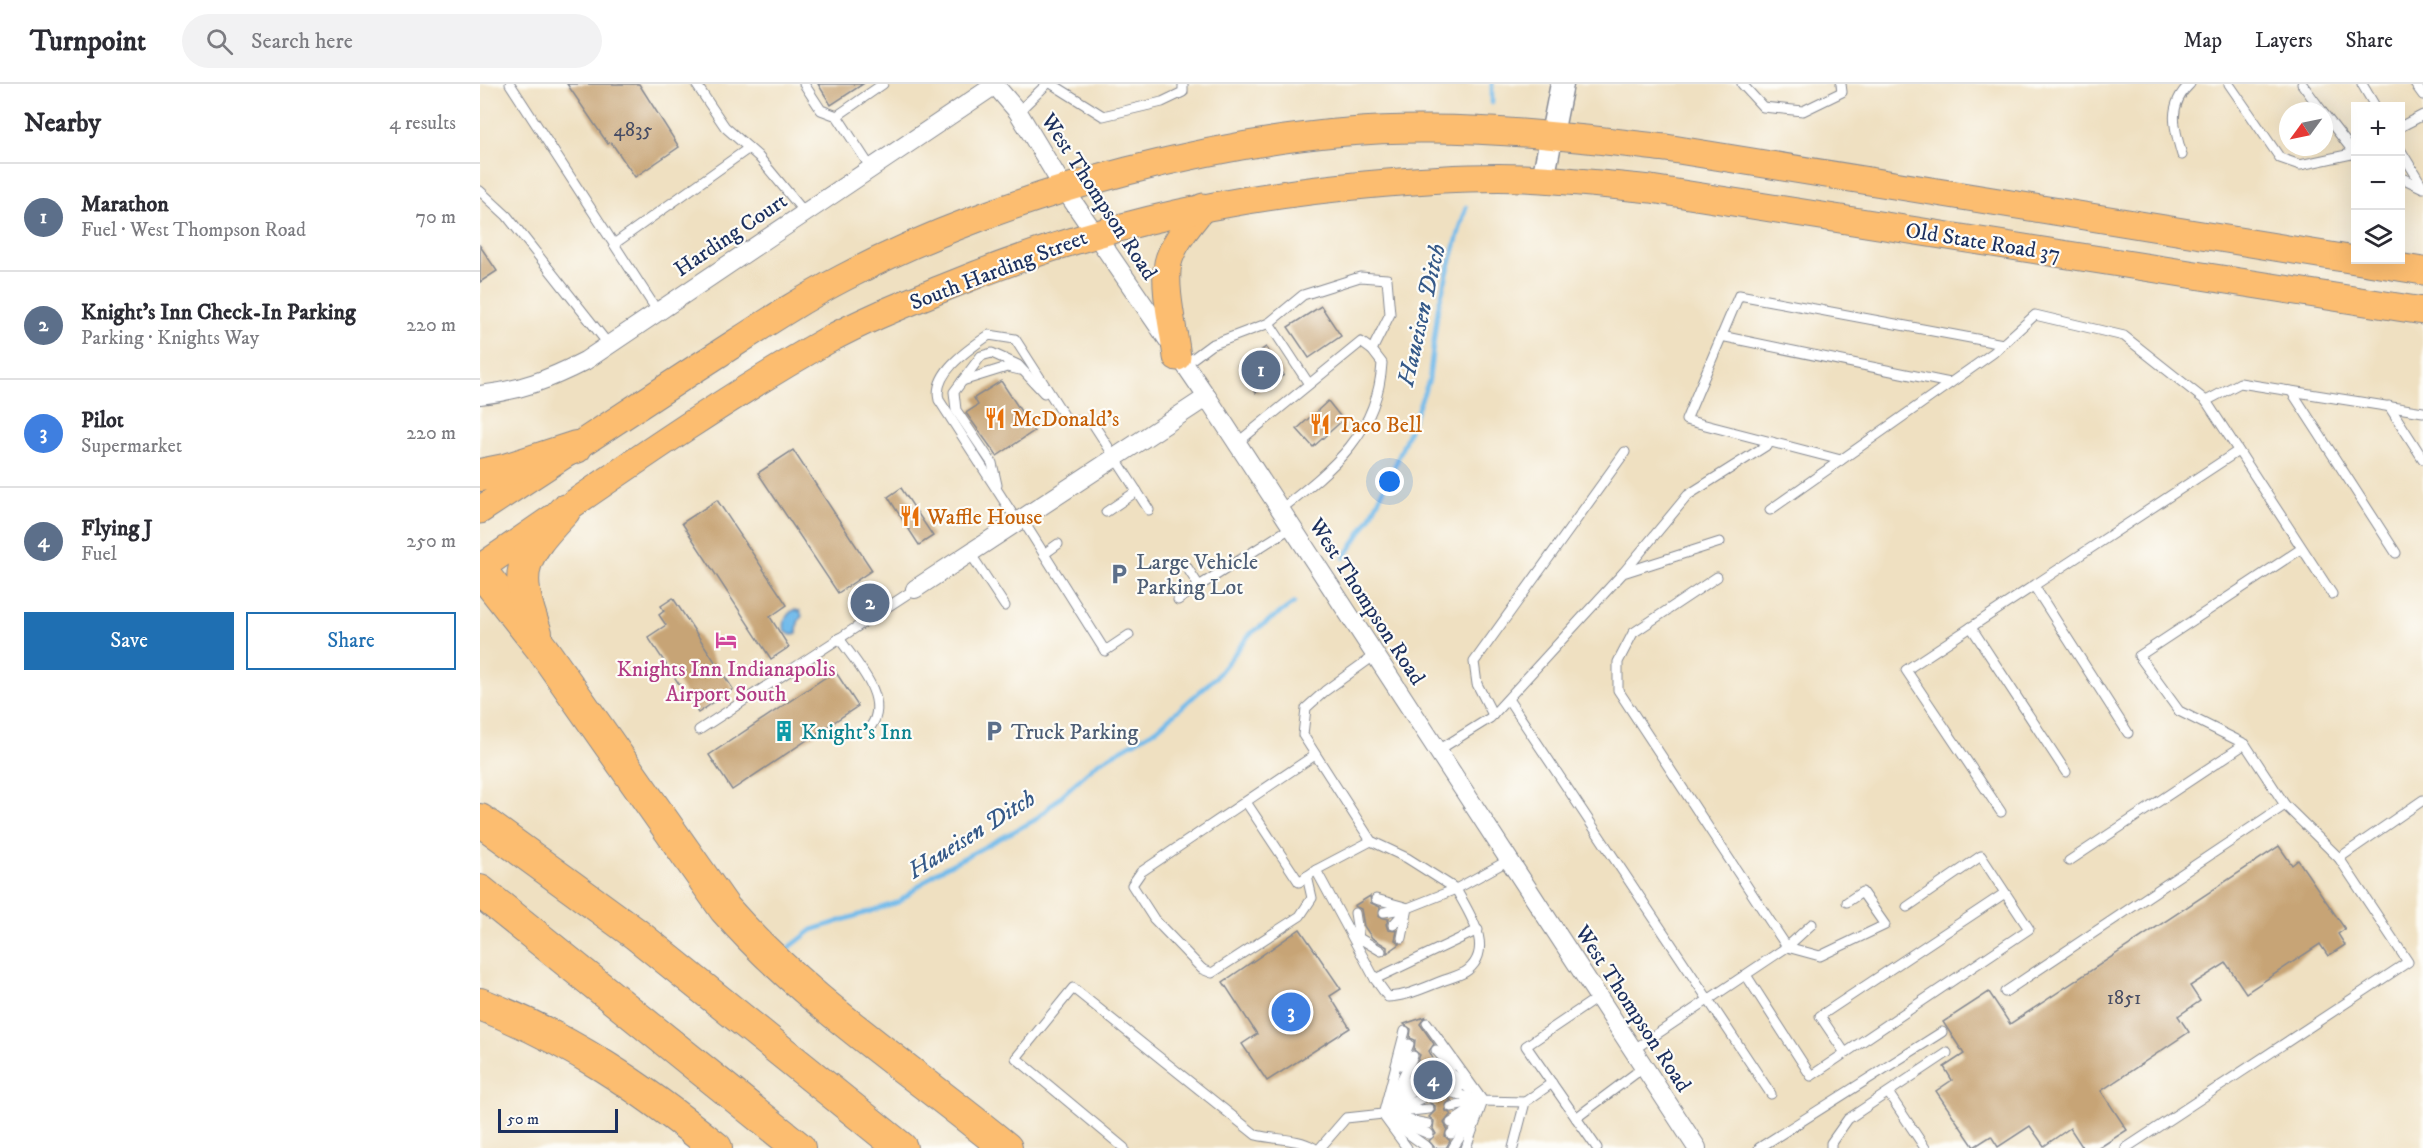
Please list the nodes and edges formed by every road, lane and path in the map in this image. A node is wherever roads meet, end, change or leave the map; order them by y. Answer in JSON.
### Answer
{"nodes":[{"id":1,"x":510,"y":84,"type":"edge"},
{"id":2,"x":696,"y":84,"type":"edge"},
{"id":3,"x":804,"y":84,"type":"edge"},
{"id":4,"x":883,"y":84,"type":"edge"},
{"id":5,"x":1047,"y":84,"type":"edge"},
{"id":6,"x":1052,"y":84,"type":"edge"},
{"id":7,"x":1183,"y":84,"type":"edge"},
{"id":8,"x":1562,"y":84,"type":"edge"},
{"id":9,"x":1742,"y":84,"type":"edge"},
{"id":10,"x":1841,"y":84,"type":"edge"},
{"id":11,"x":2190,"y":84,"type":"edge"},
{"id":12,"x":2229,"y":84,"type":"edge"},
{"id":13,"x":2302,"y":84,"type":"edge"},
{"id":14,"x":2362,"y":84,"type":"edge"},
{"id":15,"x":2415,"y":84,"type":"edge"},
{"id":16,"x":994,"y":85,"type":"edge"},
{"id":17,"x":2423,"y":95,"type":"edge"},
{"id":18,"x":2315,"y":102,"type":"edge"},
{"id":19,"x":2373,"y":102,"type":"edge"},
{"id":20,"x":1018,"y":112,"type":"junction"},
{"id":21,"x":2423,"y":115,"type":"edge"},
{"id":22,"x":837,"y":116,"type":"junction"},
{"id":23,"x":2405,"y":124,"type":"edge"},
{"id":24,"x":2333,"y":126,"type":"edge"},
{"id":25,"x":1550,"y":136,"type":"junction"},
{"id":26,"x":749,"y":148,"type":"junction"},
{"id":27,"x":2351,"y":149,"type":"edge"},
{"id":28,"x":2182,"y":155,"type":"dead end"},
{"id":29,"x":2351,"y":155,"type":"edge"},
{"id":30,"x":2404,"y":156,"type":"edge"},
{"id":31,"x":871,"y":168,"type":"junction"},
{"id":32,"x":1543,"y":179,"type":"junction"},
{"id":33,"x":2405,"y":179,"type":"edge"},
{"id":34,"x":2423,"y":187,"type":"edge"},
{"id":35,"x":1065,"y":189,"type":"junction"},
{"id":36,"x":480,"y":191,"type":"edge"},
{"id":37,"x":1203,"y":207,"type":"junction"},
{"id":38,"x":805,"y":213,"type":"junction"},
{"id":39,"x":1094,"y":232,"type":"junction"},
{"id":40,"x":614,"y":244,"type":"junction"},
{"id":41,"x":2423,"y":271,"type":"edge"},
{"id":42,"x":2423,"y":311,"type":"edge"},
{"id":43,"x":658,"y":312,"type":"junction"},
{"id":44,"x":1269,"y":323,"type":"junction"},
{"id":45,"x":1721,"y":336,"type":"junction"},
{"id":46,"x":2003,"y":344,"type":"junction"},
{"id":47,"x":609,"y":345,"type":"junction"},
{"id":48,"x":1372,"y":350,"type":"junction"},
{"id":49,"x":1180,"y":361,"type":"junction"},
{"id":50,"x":1029,"y":376,"type":"junction"},
{"id":51,"x":960,"y":383,"type":"junction"},
{"id":52,"x":1950,"y":383,"type":"junction"},
{"id":53,"x":1309,"y":384,"type":"junction"},
{"id":54,"x":2292,"y":392,"type":"junction"},
{"id":55,"x":480,"y":395,"type":"edge"},
{"id":56,"x":1207,"y":398,"type":"junction"},
{"id":57,"x":2206,"y":401,"type":"junction"},
{"id":58,"x":2389,"y":406,"type":"junction"},
{"id":59,"x":2423,"y":411,"type":"edge"},
{"id":60,"x":1067,"y":420,"type":"junction"},
{"id":61,"x":1772,"y":442,"type":"junction"},
{"id":62,"x":1237,"y":443,"type":"junction"},
{"id":63,"x":576,"y":447,"type":"junction"},
{"id":64,"x":2238,"y":451,"type":"junction"},
{"id":65,"x":1625,"y":452,"type":"dead end"},
{"id":66,"x":1115,"y":458,"type":"junction"},
{"id":67,"x":2423,"y":459,"type":"edge"},
{"id":68,"x":1841,"y":460,"type":"junction"},
{"id":69,"x":480,"y":475,"type":"edge"},
{"id":70,"x":1137,"y":491,"type":"junction"},
{"id":71,"x":999,"y":494,"type":"junction"},
{"id":72,"x":480,"y":510,"type":"edge"},
{"id":73,"x":1149,"y":510,"type":"dead end"},
{"id":74,"x":1280,"y":510,"type":"junction"},
{"id":75,"x":1770,"y":510,"type":"dead end"},
{"id":76,"x":564,"y":511,"type":"junction"},
{"id":77,"x":1106,"y":512,"type":"dead end"},
{"id":78,"x":1020,"y":520,"type":"junction"},
{"id":79,"x":1292,"y":527,"type":"junction"},
{"id":80,"x":1720,"y":542,"type":"dead end"},
{"id":81,"x":1058,"y":544,"type":"dead end"},
{"id":82,"x":2301,"y":549,"type":"junction"},
{"id":83,"x":970,"y":553,"type":"junction"},
{"id":84,"x":2396,"y":553,"type":"dead end"},
{"id":85,"x":1044,"y":554,"type":"junction"},
{"id":86,"x":1183,"y":561,"type":"dead end"},
{"id":87,"x":480,"y":569,"type":"edge"},
{"id":88,"x":1623,"y":573,"type":"junction"},
{"id":89,"x":1717,"y":577,"type":"dead end"},
{"id":90,"x":1199,"y":586,"type":"junction"},
{"id":91,"x":2034,"y":586,"type":"junction"},
{"id":92,"x":915,"y":589,"type":"joint"},
{"id":93,"x":2332,"y":594,"type":"dead end"},
{"id":94,"x":1178,"y":600,"type":"dead end"},
{"id":95,"x":1005,"y":606,"type":"dead end"},
{"id":96,"x":1971,"y":627,"type":"junction"},
{"id":97,"x":1129,"y":634,"type":"dead end"},
{"id":98,"x":839,"y":638,"type":"junction"},
{"id":99,"x":543,"y":650,"type":"junction"},
{"id":100,"x":1375,"y":655,"type":"junction"},
{"id":101,"x":1508,"y":699,"type":"junction"},
{"id":102,"x":1492,"y":716,"type":"junction"},
{"id":103,"x":871,"y":726,"type":"dead end"},
{"id":104,"x":699,"y":730,"type":"dead end"},
{"id":105,"x":2128,"y":733,"type":"dead end"},
{"id":106,"x":2245,"y":744,"type":"junction"},
{"id":107,"x":1437,"y":751,"type":"junction"},
{"id":108,"x":1316,"y":755,"type":"junction"},
{"id":109,"x":2066,"y":772,"type":"dead end"},
{"id":110,"x":2423,"y":800,"type":"edge"},
{"id":111,"x":1245,"y":802,"type":"junction"},
{"id":112,"x":2286,"y":805,"type":"junction"},
{"id":113,"x":2001,"y":812,"type":"dead end"},
{"id":114,"x":480,"y":819,"type":"edge"},
{"id":115,"x":1371,"y":841,"type":"junction"},
{"id":116,"x":2339,"y":858,"type":"junction"},
{"id":117,"x":1509,"y":860,"type":"junction"},
{"id":118,"x":2069,"y":861,"type":"dead end"},
{"id":119,"x":1316,"y":870,"type":"junction"},
{"id":120,"x":1307,"y":876,"type":"junction"},
{"id":121,"x":1456,"y":889,"type":"junction"},
{"id":122,"x":480,"y":891,"type":"edge"},
{"id":123,"x":2005,"y":893,"type":"junction"},
{"id":124,"x":1376,"y":899,"type":"dead end"},
{"id":125,"x":1847,"y":902,"type":"dead end"},
{"id":126,"x":1906,"y":906,"type":"dead end"},
{"id":127,"x":1408,"y":908,"type":"junction"},
{"id":128,"x":1384,"y":912,"type":"dead end"},
{"id":129,"x":1355,"y":913,"type":"dead end"},
{"id":130,"x":1812,"y":924,"type":"dead end"},
{"id":131,"x":1363,"y":925,"type":"dead end"},
{"id":132,"x":1394,"y":925,"type":"dead end"},
{"id":133,"x":1478,"y":930,"type":"junction"},
{"id":134,"x":1402,"y":938,"type":"dead end"},
{"id":135,"x":1373,"y":939,"type":"dead end"},
{"id":136,"x":1357,"y":940,"type":"junction"},
{"id":137,"x":1787,"y":947,"type":"junction"},
{"id":138,"x":1381,"y":951,"type":"dead end"},
{"id":139,"x":1746,"y":975,"type":"junction"},
{"id":140,"x":1375,"y":979,"type":"junction"},
{"id":141,"x":2005,"y":992,"type":"dead end"},
{"id":142,"x":1599,"y":996,"type":"junction"},
{"id":143,"x":1706,"y":1001,"type":"junction"},
{"id":144,"x":480,"y":1004,"type":"edge"},
{"id":145,"x":1427,"y":1023,"type":"dead end"},
{"id":146,"x":1405,"y":1030,"type":"dead end"},
{"id":147,"x":1942,"y":1032,"type":"dead end"},
{"id":148,"x":1431,"y":1036,"type":"dead end"},
{"id":149,"x":1409,"y":1044,"type":"dead end"},
{"id":150,"x":1436,"y":1050,"type":"dead end"},
{"id":151,"x":1633,"y":1050,"type":"junction"},
{"id":152,"x":1845,"y":1053,"type":"junction"},
{"id":153,"x":1947,"y":1053,"type":"dead end"},
{"id":154,"x":1413,"y":1056,"type":"dead end"},
{"id":155,"x":1441,"y":1064,"type":"dead end"},
{"id":156,"x":1644,"y":1067,"type":"junction"},
{"id":157,"x":1418,"y":1071,"type":"dead end"},
{"id":158,"x":1444,"y":1077,"type":"dead end"},
{"id":159,"x":1552,"y":1083,"type":"junction"},
{"id":160,"x":1423,"y":1084,"type":"dead end"},
{"id":161,"x":1449,"y":1092,"type":"dead end"},
{"id":162,"x":1771,"y":1094,"type":"dead end"},
{"id":163,"x":1889,"y":1094,"type":"junction"},
{"id":164,"x":1427,"y":1096,"type":"dead end"},
{"id":165,"x":1484,"y":1101,"type":"junction"},
{"id":166,"x":1525,"y":1102,"type":"junction"},
{"id":167,"x":1451,"y":1107,"type":"dead end"},
{"id":168,"x":1429,"y":1109,"type":"dead end"},
{"id":169,"x":1383,"y":1115,"type":"junction"},
{"id":170,"x":1576,"y":1118,"type":"junction"},
{"id":171,"x":1451,"y":1123,"type":"dead end"},
{"id":172,"x":1429,"y":1129,"type":"dead end"},
{"id":173,"x":1451,"y":1134,"type":"dead end"},
{"id":174,"x":716,"y":1148,"type":"edge"},
{"id":175,"x":799,"y":1148,"type":"edge"},
{"id":176,"x":901,"y":1148,"type":"edge"},
{"id":177,"x":1006,"y":1148,"type":"edge"},
{"id":178,"x":1124,"y":1148,"type":"edge"},
{"id":179,"x":1314,"y":1148,"type":"edge"},
{"id":180,"x":1320,"y":1148,"type":"edge"},
{"id":181,"x":1407,"y":1148,"type":"edge"},
{"id":182,"x":1414,"y":1148,"type":"edge"},
{"id":183,"x":1428,"y":1148,"type":"edge"},
{"id":184,"x":1453,"y":1148,"type":"edge"},
{"id":185,"x":1461,"y":1148,"type":"edge"},
{"id":186,"x":1466,"y":1148,"type":"edge"},
{"id":187,"x":1513,"y":1148,"type":"edge"},
{"id":188,"x":1597,"y":1148,"type":"edge"},
{"id":189,"x":1697,"y":1148,"type":"edge"},
{"id":190,"x":1759,"y":1148,"type":"edge"},
{"id":191,"x":1831,"y":1148,"type":"edge"},
{"id":192,"x":1925,"y":1148,"type":"edge"},
{"id":193,"x":2126,"y":1148,"type":"edge"}],
"edges":[{"from":1,"to":40,"type":"lane"},
{"from":2,"to":26,"type":"lane"},
{"from":3,"to":22,"type":"lane"},
{"from":4,"to":22,"type":"lane"},
{"from":5,"to":20,"type":"lane"},
{"from":6,"to":7,"type":"lane"},
{"from":8,"to":25,"type":"street"},
{"from":9,"to":10,"type":"lane"},
{"from":11,"to":28,"type":"lane"},
{"from":12,"to":29,"type":"lane"},
{"from":13,"to":18,"type":"lane"},
{"from":14,"to":19,"type":"lane"},
{"from":15,"to":17,"type":"lane"},
{"from":16,"to":20,"type":"street","name":"West Thompson Road"},
{"from":16,"to":31,"type":"street","name":"Harding Court"},
{"from":20,"to":35,"type":"street","name":"West Thompson Road"},
{"from":21,"to":23,"type":"lane"},
{"from":22,"to":31,"type":"lane"},
{"from":24,"to":27,"type":"lane"},
{"from":25,"to":32,"type":"street"},
{"from":25,"to":35,"type":"main road"},
{"from":25,"to":41,"type":"main road","name":"Old State Road 37"},
{"from":26,"to":38,"type":"lane"},
{"from":26,"to":40,"type":"lane"},
{"from":30,"to":34,"type":"lane"},
{"from":31,"to":38,"type":"street","name":"Harding Court"},
{"from":32,"to":37,"type":"main road","name":"South Harding Street"},
{"from":32,"to":42,"type":"main road","name":"Old State Road 37"},
{"from":33,"to":34,"type":"lane"},
{"from":35,"to":39,"type":"street","name":"West Thompson Road"},
{"from":35,"to":63,"type":"main road"},
{"from":36,"to":47,"type":"lane"},
{"from":37,"to":39,"type":"main road","name":"South Harding Street"},
{"from":37,"to":49,"type":"main road"},
{"from":38,"to":43,"type":"street","name":"Harding Court"},
{"from":39,"to":49,"type":"street","name":"West Thompson Road"},
{"from":39,"to":76,"type":"main road","name":"South Harding Street"},
{"from":40,"to":43,"type":"lane"},
{"from":43,"to":47,"type":"street","name":"Harding Court"},
{"from":44,"to":48,"type":"lane"},
{"from":44,"to":49,"type":"lane"},
{"from":44,"to":53,"type":"lane"},
{"from":45,"to":46,"type":"lane"},
{"from":45,"to":52,"type":"lane"},
{"from":45,"to":61,"type":"lane"},
{"from":46,"to":52,"type":"lane"},
{"from":46,"to":57,"type":"lane"},
{"from":47,"to":55,"type":"street","name":"Harding Court"},
{"from":48,"to":53,"type":"lane"},
{"from":48,"to":74,"type":"lane"},
{"from":49,"to":56,"type":"street","name":"West Thompson Road"},
{"from":50,"to":51,"type":"lane"},
{"from":50,"to":51,"type":"lane"},
{"from":50,"to":60,"type":"lane"},
{"from":51,"to":71,"type":"lane"},
{"from":52,"to":68,"type":"lane"},
{"from":53,"to":62,"type":"lane"},
{"from":54,"to":57,"type":"lane"},
{"from":54,"to":58,"type":"lane"},
{"from":54,"to":84,"type":"lane"},
{"from":56,"to":62,"type":"street","name":"West Thompson Road"},
{"from":56,"to":66,"type":"street"},
{"from":57,"to":64,"type":"lane"},
{"from":58,"to":59,"type":"lane"},
{"from":58,"to":67,"type":"lane"},
{"from":60,"to":66,"type":"lane"},
{"from":60,"to":71,"type":"lane"},
{"from":61,"to":68,"type":"lane"},
{"from":61,"to":88,"type":"lane"},
{"from":62,"to":74,"type":"street","name":"West Thompson Road"},
{"from":63,"to":69,"type":"highway"},
{"from":63,"to":72,"type":"main road"},
{"from":64,"to":82,"type":"lane"},
{"from":64,"to":91,"type":"lane"},
{"from":65,"to":102,"type":"lane"},
{"from":66,"to":70,"type":"lane"},
{"from":66,"to":78,"type":"street"},
{"from":68,"to":75,"type":"lane"},
{"from":70,"to":73,"type":"lane"},
{"from":70,"to":77,"type":"lane"},
{"from":71,"to":78,"type":"lane"},
{"from":74,"to":79,"type":"street","name":"West Thompson Road"},
{"from":76,"to":87,"type":"main road","name":"South Harding Street"},
{"from":76,"to":99,"type":"highway"},
{"from":78,"to":83,"type":"street"},
{"from":78,"to":85,"type":"lane"},
{"from":79,"to":90,"type":"lane"},
{"from":79,"to":100,"type":"street","name":"West Thompson Road"},
{"from":80,"to":88,"type":"lane"},
{"from":81,"to":85,"type":"lane"},
{"from":82,"to":93,"type":"lane"},
{"from":82,"to":106,"type":"lane"},
{"from":83,"to":92,"type":"street"},
{"from":83,"to":95,"type":"lane"},
{"from":85,"to":97,"type":"lane"},
{"from":86,"to":90,"type":"lane"},
{"from":87,"to":99,"type":"highway"},
{"from":88,"to":101,"type":"lane"},
{"from":89,"to":137,"type":"lane"},
{"from":90,"to":94,"type":"lane"},
{"from":91,"to":96,"type":"lane"},
{"from":91,"to":105,"type":"lane"},
{"from":92,"to":98,"type":"lane"},
{"from":96,"to":109,"type":"lane"},
{"from":96,"to":113,"type":"lane"},
{"from":98,"to":103,"type":"lane"},
{"from":98,"to":104,"type":"lane"},
{"from":99,"to":177,"type":"highway"},
{"from":100,"to":107,"type":"street","name":"West Thompson Road"},
{"from":100,"to":108,"type":"lane"},
{"from":101,"to":102,"type":"lane"},
{"from":101,"to":143,"type":"lane"},
{"from":102,"to":107,"type":"lane"},
{"from":106,"to":112,"type":"lane"},
{"from":106,"to":118,"type":"lane"},
{"from":107,"to":117,"type":"street","name":"West Thompson Road"},
{"from":108,"to":111,"type":"lane"},
{"from":108,"to":115,"type":"lane"},
{"from":110,"to":116,"type":"lane"},
{"from":111,"to":120,"type":"lane"},
{"from":111,"to":120,"type":"lane"},
{"from":112,"to":116,"type":"lane"},
{"from":112,"to":141,"type":"lane"},
{"from":114,"to":176,"type":"highway"},
{"from":115,"to":119,"type":"lane"},
{"from":115,"to":121,"type":"lane"},
{"from":116,"to":193,"type":"lane"},
{"from":117,"to":121,"type":"lane"},
{"from":117,"to":142,"type":"street","name":"West Thompson Road"},
{"from":119,"to":120,"type":"lane"},
{"from":119,"to":136,"type":"lane"},
{"from":121,"to":127,"type":"lane"},
{"from":121,"to":133,"type":"lane"},
{"from":122,"to":175,"type":"highway"},
{"from":123,"to":126,"type":"lane"},
{"from":123,"to":152,"type":"lane"},
{"from":123,"to":152,"type":"lane"},
{"from":124,"to":127,"type":"lane"},
{"from":125,"to":137,"type":"lane"},
{"from":127,"to":128,"type":"lane"},
{"from":127,"to":132,"type":"lane"},
{"from":127,"to":134,"type":"lane"},
{"from":129,"to":136,"type":"lane"},
{"from":130,"to":137,"type":"lane"},
{"from":131,"to":136,"type":"lane"},
{"from":133,"to":140,"type":"lane"},
{"from":133,"to":140,"type":"lane"},
{"from":135,"to":136,"type":"lane"},
{"from":136,"to":138,"type":"lane"},
{"from":136,"to":140,"type":"lane"},
{"from":137,"to":139,"type":"lane"},
{"from":139,"to":143,"type":"lane"},
{"from":139,"to":152,"type":"lane"},
{"from":142,"to":151,"type":"street","name":"West Thompson Road"},
{"from":142,"to":159,"type":"lane"},
{"from":143,"to":151,"type":"lane"},
{"from":143,"to":162,"type":"lane"},
{"from":144,"to":174,"type":"highway"},
{"from":145,"to":165,"type":"lane"},
{"from":146,"to":169,"type":"lane"},
{"from":147,"to":190,"type":"lane"},
{"from":148,"to":165,"type":"lane"},
{"from":149,"to":169,"type":"lane"},
{"from":150,"to":165,"type":"lane"},
{"from":151,"to":156,"type":"street","name":"West Thompson Road"},
{"from":153,"to":163,"type":"lane"},
{"from":154,"to":169,"type":"lane"},
{"from":155,"to":165,"type":"lane"},
{"from":156,"to":170,"type":"lane"},
{"from":156,"to":189,"type":"street","name":"West Thompson Road"},
{"from":157,"to":169,"type":"lane"},
{"from":158,"to":165,"type":"lane"},
{"from":159,"to":166,"type":"lane"},
{"from":159,"to":170,"type":"lane"},
{"from":160,"to":169,"type":"lane"},
{"from":161,"to":165,"type":"lane"},
{"from":163,"to":191,"type":"lane"},
{"from":163,"to":192,"type":"lane"},
{"from":164,"to":169,"type":"lane"},
{"from":165,"to":166,"type":"lane"},
{"from":165,"to":167,"type":"lane"},
{"from":165,"to":171,"type":"lane"},
{"from":165,"to":173,"type":"lane"},
{"from":165,"to":184,"type":"lane"},
{"from":165,"to":185,"type":"lane"},
{"from":165,"to":186,"type":"lane"},
{"from":166,"to":187,"type":"lane"},
{"from":168,"to":169,"type":"lane"},
{"from":169,"to":172,"type":"lane"},
{"from":169,"to":180,"type":"lane"},
{"from":169,"to":181,"type":"lane"},
{"from":169,"to":182,"type":"lane"},
{"from":169,"to":183,"type":"lane"},
{"from":170,"to":188,"type":"lane"},
{"from":178,"to":179,"type":"lane"}]}
